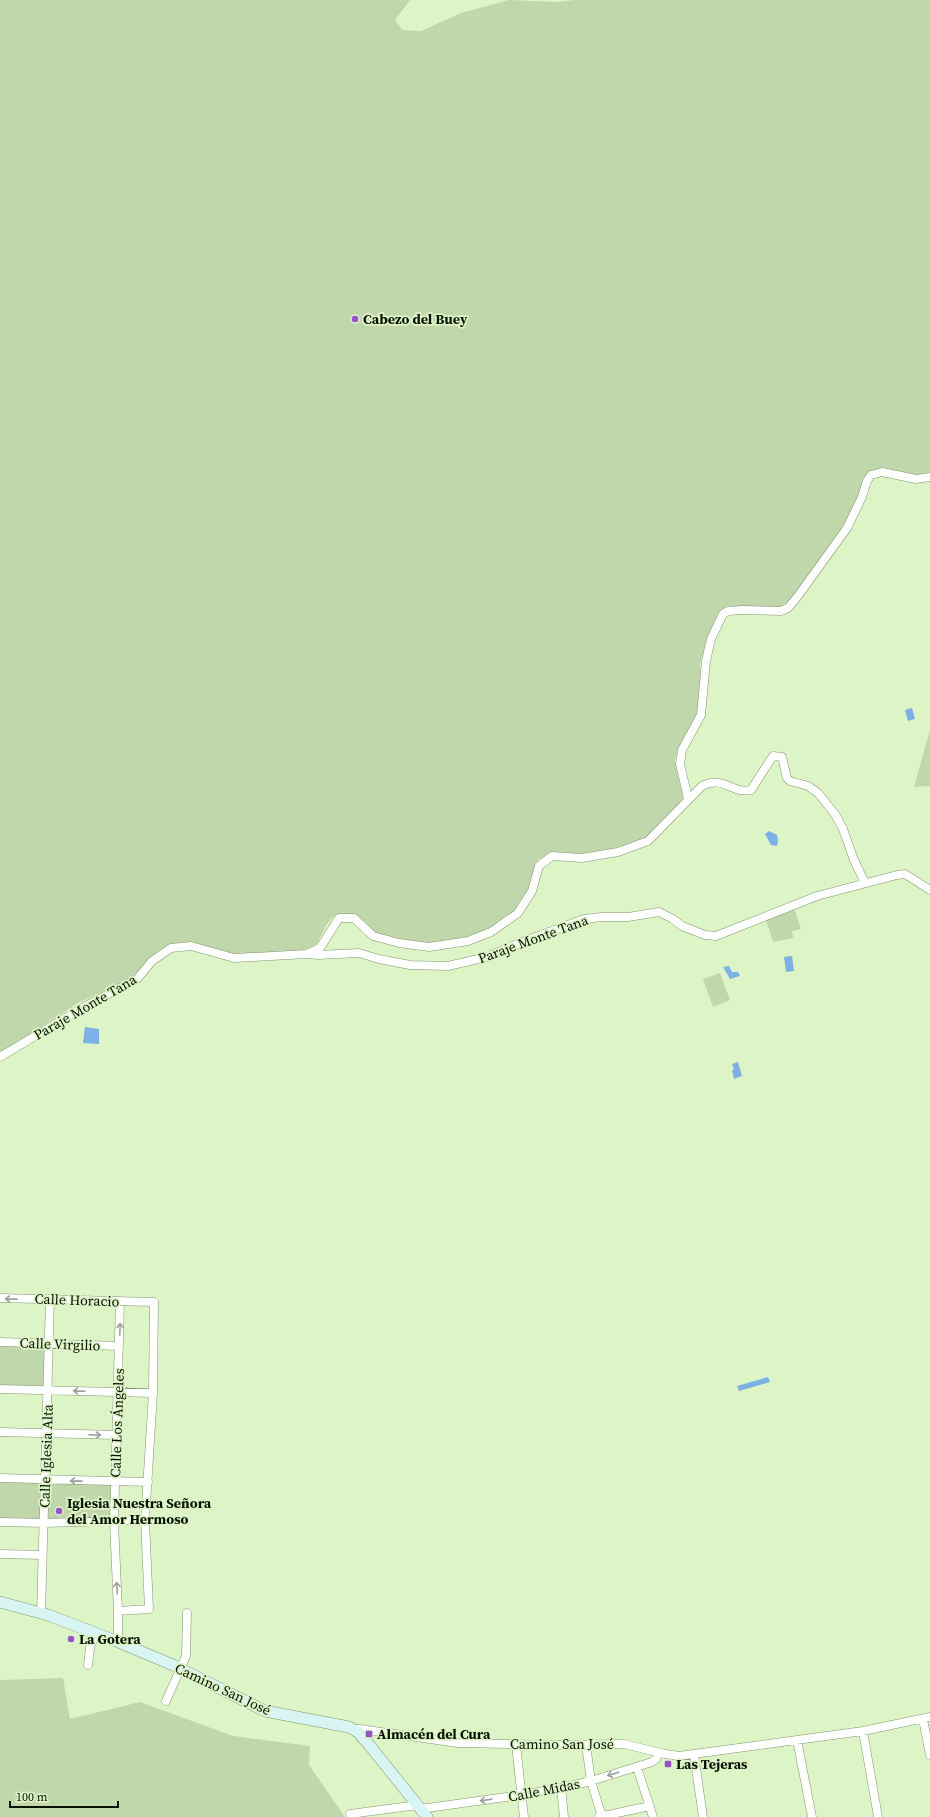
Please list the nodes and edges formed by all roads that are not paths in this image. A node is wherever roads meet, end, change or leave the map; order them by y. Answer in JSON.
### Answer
{"nodes":[{"id":1,"x":930,"y":477,"type":"edge"},
{"id":2,"x":688,"y":798,"type":"junction"},
{"id":3,"x":865,"y":883,"type":"junction"},
{"id":4,"x":930,"y":890,"type":"edge"},
{"id":5,"x":307,"y":954,"type":"junction"},
{"id":6,"x":0,"y":1057,"type":"edge"},
{"id":7,"x":0,"y":1298,"type":"edge"},
{"id":8,"x":50,"y":1299,"type":"junction"},
{"id":9,"x":120,"y":1301,"type":"junction"},
{"id":10,"x":0,"y":1342,"type":"edge"},
{"id":11,"x":49,"y":1344,"type":"junction"},
{"id":12,"x":119,"y":1346,"type":"junction"},
{"id":13,"x":0,"y":1389,"type":"edge"},
{"id":14,"x":48,"y":1390,"type":"junction"},
{"id":15,"x":118,"y":1392,"type":"junction"},
{"id":16,"x":153,"y":1393,"type":"junction"},
{"id":17,"x":0,"y":1432,"type":"edge"},
{"id":18,"x":46,"y":1433,"type":"junction"},
{"id":19,"x":117,"y":1435,"type":"junction"},
{"id":20,"x":0,"y":1478,"type":"edge"},
{"id":21,"x":45,"y":1480,"type":"junction"},
{"id":22,"x":115,"y":1482,"type":"junction"},
{"id":23,"x":148,"y":1482,"type":"junction"},
{"id":24,"x":145,"y":1520,"type":"junction"},
{"id":25,"x":0,"y":1522,"type":"edge"},
{"id":26,"x":114,"y":1522,"type":"junction"},
{"id":27,"x":44,"y":1523,"type":"junction"},
{"id":28,"x":0,"y":1554,"type":"edge"},
{"id":29,"x":42,"y":1555,"type":"junction"},
{"id":30,"x":0,"y":1602,"type":"edge"},
{"id":31,"x":118,"y":1611,"type":"junction"},
{"id":32,"x":41,"y":1613,"type":"junction"},
{"id":33,"x":187,"y":1613,"type":"dead end"},
{"id":34,"x":96,"y":1633,"type":"junction"},
{"id":35,"x":116,"y":1641,"type":"junction"},
{"id":36,"x":88,"y":1665,"type":"dead end"},
{"id":37,"x":181,"y":1669,"type":"junction"},
{"id":38,"x":166,"y":1701,"type":"dead end"},
{"id":39,"x":927,"y":1718,"type":"edge"},
{"id":40,"x":354,"y":1729,"type":"junction"},
{"id":41,"x":864,"y":1731,"type":"junction"},
{"id":42,"x":928,"y":1739,"type":"edge"},
{"id":43,"x":797,"y":1740,"type":"junction"},
{"id":44,"x":516,"y":1745,"type":"junction"},
{"id":45,"x":586,"y":1745,"type":"junction"},
{"id":46,"x":660,"y":1753,"type":"junction"},
{"id":47,"x":694,"y":1754,"type":"junction"},
{"id":48,"x":930,"y":1755,"type":"edge"},
{"id":49,"x":637,"y":1767,"type":"junction"},
{"id":50,"x":591,"y":1781,"type":"junction"},
{"id":51,"x":560,"y":1788,"type":"junction"},
{"id":52,"x":521,"y":1795,"type":"junction"},
{"id":53,"x":650,"y":1806,"type":"junction"},
{"id":54,"x":422,"y":1810,"type":"edge"},
{"id":55,"x":350,"y":1814,"type":"dead end"},
{"id":56,"x":524,"y":1817,"type":"edge"},
{"id":57,"x":564,"y":1817,"type":"edge"},
{"id":58,"x":601,"y":1817,"type":"edge"},
{"id":59,"x":653,"y":1817,"type":"edge"},
{"id":60,"x":703,"y":1817,"type":"edge"},
{"id":61,"x":812,"y":1817,"type":"edge"},
{"id":62,"x":878,"y":1817,"type":"edge"}],
"edges":[{"from":1,"to":2,"type":"street"},
{"from":2,"to":3,"type":"street","name":"Paraje Monte Tana"},
{"from":2,"to":5,"type":"street","name":"Paraje Monte Tana"},
{"from":3,"to":4,"type":"street","name":"Paraje Monte Tana"},
{"from":3,"to":5,"type":"street","name":"Paraje Monte Tana"},
{"from":5,"to":6,"type":"street","name":"Paraje Monte Tana"},
{"from":8,"to":7,"type":"street","name":"Calle Horacio","one_way":true},
{"from":8,"to":9,"type":"street","name":"Calle Horacio"},
{"from":8,"to":11,"type":"street","name":"Calle Iglesia Alta"},
{"from":12,"to":9,"type":"street","name":"Calle Los Ángeles","one_way":true},
{"from":9,"to":16,"type":"street","name":"Calle Horacio"},
{"from":10,"to":11,"type":"street","name":"Calle Virgilio"},
{"from":11,"to":12,"type":"street","name":"Calle Virgilio"},
{"from":11,"to":14,"type":"street","name":"Calle Iglesia Alta"},
{"from":12,"to":15,"type":"street","name":"Calle Los Ángeles"},
{"from":13,"to":14,"type":"street"},
{"from":15,"to":14,"type":"street","one_way":true},
{"from":14,"to":18,"type":"street","name":"Calle Iglesia Alta"},
{"from":15,"to":16,"type":"street"},
{"from":15,"to":19,"type":"street","name":"Calle Los Ángeles"},
{"from":16,"to":23,"type":"street"},
{"from":17,"to":18,"type":"street"},
{"from":18,"to":19,"type":"street","one_way":true},
{"from":18,"to":21,"type":"street","name":"Calle Iglesia Alta"},
{"from":19,"to":22,"type":"street","name":"Calle Los Ángeles"},
{"from":20,"to":21,"type":"street"},
{"from":22,"to":21,"type":"street","one_way":true},
{"from":21,"to":27,"type":"street","name":"Calle Iglesia Alta"},
{"from":22,"to":23,"type":"street"},
{"from":22,"to":26,"type":"street","name":"Calle Los Ángeles"},
{"from":23,"to":24,"type":"street"},
{"from":24,"to":26,"type":"street"},
{"from":24,"to":31,"type":"street"},
{"from":25,"to":27,"type":"street"},
{"from":26,"to":27,"type":"street"},
{"from":31,"to":26,"type":"street","name":"Calle Los Ángeles","one_way":true},
{"from":27,"to":29,"type":"street","name":"Calle Iglesia Alta"},
{"from":28,"to":29,"type":"street"},
{"from":29,"to":32,"type":"street","name":"Calle Iglesia Alta"},
{"from":30,"to":32,"type":"main road","name":"Camino San José"},
{"from":31,"to":35,"type":"street","name":"Calle Los Ángeles"},
{"from":32,"to":34,"type":"main road","name":"Camino San José"},
{"from":33,"to":37,"type":"street"},
{"from":34,"to":35,"type":"main road","name":"Camino San José"},
{"from":34,"to":36,"type":"street"},
{"from":35,"to":37,"type":"main road","name":"Camino San José"},
{"from":37,"to":38,"type":"street"},
{"from":37,"to":40,"type":"main road","name":"Camino San José"},
{"from":39,"to":41,"type":"street","name":"Camino San José"},
{"from":39,"to":42,"type":"street"},
{"from":40,"to":44,"type":"street","name":"Camino San José"},
{"from":40,"to":54,"type":"main road"},
{"from":41,"to":43,"type":"street","name":"Camino San José"},
{"from":41,"to":62,"type":"street"},
{"from":42,"to":48,"type":"street"},
{"from":43,"to":47,"type":"street","name":"Camino San José"},
{"from":43,"to":61,"type":"street"},
{"from":44,"to":45,"type":"street","name":"Camino San José"},
{"from":44,"to":52,"type":"street"},
{"from":45,"to":46,"type":"street","name":"Camino San José"},
{"from":45,"to":50,"type":"street"},
{"from":46,"to":47,"type":"street","name":"Camino San José"},
{"from":46,"to":49,"type":"street","name":"Calle Midas"},
{"from":47,"to":60,"type":"street"},
{"from":49,"to":50,"type":"street","name":"Calle Midas","one_way":true},
{"from":49,"to":53,"type":"street"},
{"from":50,"to":51,"type":"street","name":"Calle Midas"},
{"from":50,"to":58,"type":"street"},
{"from":51,"to":52,"type":"street","name":"Calle Midas"},
{"from":51,"to":57,"type":"street"},
{"from":52,"to":54,"type":"street","name":"Calle Midas","one_way":true},
{"from":52,"to":56,"type":"street"},
{"from":53,"to":58,"type":"street"},
{"from":53,"to":59,"type":"street"},
{"from":54,"to":55,"type":"street","name":"Calle Midas"}]}
